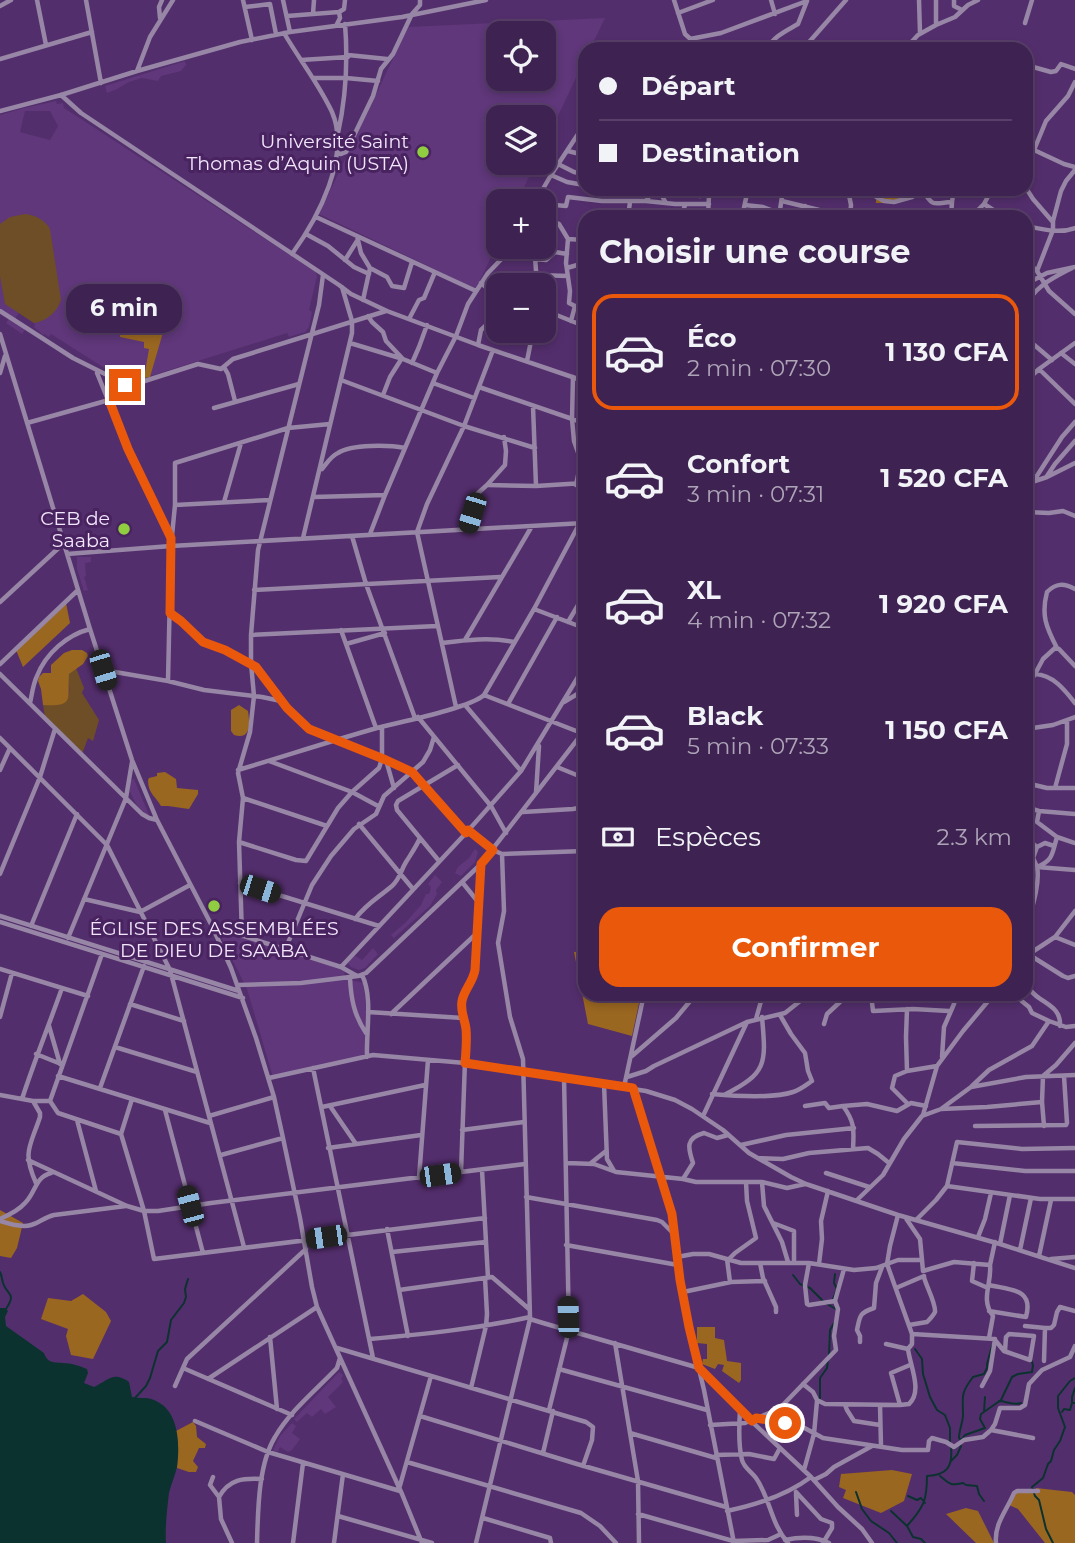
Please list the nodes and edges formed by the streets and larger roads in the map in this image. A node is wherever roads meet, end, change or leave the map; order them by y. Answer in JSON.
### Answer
{"nodes":[{"id":1,"x":11,"y":0,"type":"edge"},
{"id":2,"x":37,"y":0,"type":"edge"},
{"id":3,"x":86,"y":0,"type":"edge"},
{"id":4,"x":162,"y":0,"type":"edge"},
{"id":5,"x":173,"y":0,"type":"edge"},
{"id":6,"x":243,"y":0,"type":"edge"},
{"id":7,"x":283,"y":0,"type":"edge"},
{"id":8,"x":314,"y":0,"type":"edge"},
{"id":9,"x":345,"y":0,"type":"edge"},
{"id":10,"x":420,"y":0,"type":"edge"},
{"id":11,"x":486,"y":0,"type":"edge"},
{"id":12,"x":674,"y":0,"type":"edge"},
{"id":13,"x":713,"y":0,"type":"edge"},
{"id":14,"x":771,"y":0,"type":"edge"},
{"id":15,"x":846,"y":0,"type":"edge"},
{"id":16,"x":919,"y":0,"type":"edge"},
{"id":17,"x":936,"y":0,"type":"edge"},
{"id":18,"x":954,"y":0,"type":"edge"},
{"id":19,"x":967,"y":0,"type":"edge"},
{"id":20,"x":978,"y":0,"type":"edge"},
{"id":21,"x":1032,"y":0,"type":"edge"},
{"id":22,"x":807,"y":1,"type":"edge"},
{"id":23,"x":0,"y":6,"type":"edge"},
{"id":24,"x":245,"y":8,"type":"junction"},
{"id":25,"x":963,"y":9,"type":"junction"},
{"id":26,"x":340,"y":12,"type":"junction"},
{"id":27,"x":678,"y":13,"type":"junction"},
{"id":28,"x":775,"y":13,"type":"junction"},
{"id":29,"x":313,"y":14,"type":"junction"},
{"id":30,"x":412,"y":15,"type":"junction"},
{"id":31,"x":287,"y":16,"type":"junction"},
{"id":32,"x":160,"y":19,"type":"junction"},
{"id":33,"x":1025,"y":23,"type":"dead end"},
{"id":34,"x":345,"y":24,"type":"junction"},
{"id":35,"x":336,"y":25,"type":"junction"},
{"id":36,"x":936,"y":25,"type":"junction"},
{"id":37,"x":92,"y":32,"type":"junction"},
{"id":38,"x":287,"y":32,"type":"junction"},
{"id":39,"x":276,"y":34,"type":"junction"},
{"id":40,"x":920,"y":34,"type":"junction"},
{"id":41,"x":690,"y":39,"type":"junction"},
{"id":42,"x":252,"y":40,"type":"junction"},
{"id":43,"x":694,"y":42,"type":"edge"},
{"id":44,"x":771,"y":42,"type":"edge"},
{"id":45,"x":809,"y":42,"type":"edge"},
{"id":46,"x":912,"y":42,"type":"edge"},
{"id":47,"x":46,"y":45,"type":"junction"},
{"id":48,"x":348,"y":56,"type":"junction"},
{"id":49,"x":0,"y":59,"type":"edge"},
{"id":50,"x":388,"y":59,"type":"junction"},
{"id":51,"x":300,"y":60,"type":"junction"},
{"id":52,"x":1033,"y":67,"type":"edge"},
{"id":53,"x":1075,"y":69,"type":"edge"},
{"id":54,"x":137,"y":71,"type":"junction"},
{"id":55,"x":312,"y":78,"type":"junction"},
{"id":56,"x":346,"y":78,"type":"junction"},
{"id":57,"x":378,"y":81,"type":"junction"},
{"id":58,"x":1075,"y":82,"type":"edge"},
{"id":59,"x":101,"y":83,"type":"junction"},
{"id":60,"x":61,"y":95,"type":"junction"},
{"id":61,"x":0,"y":111,"type":"edge"},
{"id":62,"x":338,"y":133,"type":"junction"},
{"id":63,"x":578,"y":135,"type":"edge"},
{"id":64,"x":1034,"y":150,"type":"joint"},
{"id":65,"x":568,"y":151,"type":"junction"},
{"id":66,"x":337,"y":153,"type":"junction"},
{"id":67,"x":578,"y":154,"type":"edge"},
{"id":68,"x":558,"y":164,"type":"junction"},
{"id":69,"x":556,"y":167,"type":"edge"},
{"id":70,"x":1075,"y":170,"type":"edge"},
{"id":71,"x":578,"y":173,"type":"edge"},
{"id":72,"x":551,"y":175,"type":"joint"},
{"id":73,"x":578,"y":184,"type":"edge"},
{"id":74,"x":543,"y":189,"type":"edge"},
{"id":75,"x":650,"y":196,"type":"edge"},
{"id":76,"x":662,"y":196,"type":"edge"},
{"id":77,"x":688,"y":196,"type":"edge"},
{"id":78,"x":709,"y":196,"type":"edge"},
{"id":79,"x":747,"y":196,"type":"edge"},
{"id":80,"x":782,"y":196,"type":"edge"},
{"id":81,"x":876,"y":196,"type":"edge"},
{"id":82,"x":914,"y":196,"type":"edge"},
{"id":83,"x":928,"y":196,"type":"edge"},
{"id":84,"x":953,"y":196,"type":"edge"},
{"id":85,"x":988,"y":196,"type":"edge"},
{"id":86,"x":1031,"y":196,"type":"edge"},
{"id":87,"x":646,"y":201,"type":"junction"},
{"id":88,"x":782,"y":201,"type":"junction"},
{"id":89,"x":630,"y":202,"type":"junction"},
{"id":90,"x":952,"y":202,"type":"junction"},
{"id":91,"x":666,"y":203,"type":"junction"},
{"id":92,"x":693,"y":204,"type":"junction"},
{"id":93,"x":709,"y":204,"type":"junction"},
{"id":94,"x":984,"y":204,"type":"junction"},
{"id":95,"x":556,"y":205,"type":"edge"},
{"id":96,"x":685,"y":205,"type":"junction"},
{"id":97,"x":745,"y":205,"type":"junction"},
{"id":98,"x":805,"y":206,"type":"junction"},
{"id":99,"x":629,"y":210,"type":"edge"},
{"id":100,"x":684,"y":210,"type":"edge"},
{"id":101,"x":709,"y":210,"type":"edge"},
{"id":102,"x":743,"y":210,"type":"edge"},
{"id":103,"x":769,"y":210,"type":"edge"},
{"id":104,"x":780,"y":210,"type":"edge"},
{"id":105,"x":805,"y":210,"type":"edge"},
{"id":106,"x":819,"y":210,"type":"edge"},
{"id":107,"x":951,"y":210,"type":"edge"},
{"id":108,"x":978,"y":210,"type":"edge"},
{"id":109,"x":993,"y":210,"type":"edge"},
{"id":110,"x":316,"y":217,"type":"junction"},
{"id":111,"x":1053,"y":221,"type":"junction"},
{"id":112,"x":556,"y":222,"type":"edge"},
{"id":113,"x":1033,"y":227,"type":"edge"},
{"id":114,"x":1075,"y":228,"type":"edge"},
{"id":115,"x":1053,"y":230,"type":"junction"},
{"id":116,"x":306,"y":234,"type":"junction"},
{"id":117,"x":357,"y":238,"type":"junction"},
{"id":118,"x":568,"y":239,"type":"junction"},
{"id":119,"x":578,"y":240,"type":"edge"},
{"id":120,"x":556,"y":252,"type":"edge"},
{"id":121,"x":292,"y":254,"type":"junction"},
{"id":122,"x":567,"y":254,"type":"junction"},
{"id":123,"x":501,"y":259,"type":"edge"},
{"id":124,"x":535,"y":259,"type":"joint"},
{"id":125,"x":547,"y":259,"type":"edge"},
{"id":126,"x":345,"y":260,"type":"junction"},
{"id":127,"x":412,"y":262,"type":"junction"},
{"id":128,"x":578,"y":264,"type":"edge"},
{"id":129,"x":567,"y":268,"type":"junction"},
{"id":130,"x":1033,"y":268,"type":"edge"},
{"id":131,"x":1073,"y":268,"type":"edge"},
{"id":132,"x":369,"y":271,"type":"junction"},
{"id":133,"x":435,"y":272,"type":"junction"},
{"id":134,"x":536,"y":273,"type":"edge"},
{"id":135,"x":1038,"y":273,"type":"junction"},
{"id":136,"x":323,"y":275,"type":"junction"},
{"id":137,"x":556,"y":276,"type":"edge"},
{"id":138,"x":568,"y":276,"type":"junction"},
{"id":139,"x":1033,"y":278,"type":"edge"},
{"id":140,"x":481,"y":283,"type":"junction"},
{"id":141,"x":1044,"y":284,"type":"junction"},
{"id":142,"x":342,"y":287,"type":"junction"},
{"id":143,"x":486,"y":287,"type":"edge"},
{"id":144,"x":476,"y":291,"type":"junction"},
{"id":145,"x":1033,"y":293,"type":"edge"},
{"id":146,"x":363,"y":300,"type":"junction"},
{"id":147,"x":0,"y":311,"type":"edge"},
{"id":148,"x":387,"y":311,"type":"junction"},
{"id":149,"x":1075,"y":314,"type":"edge"},
{"id":150,"x":556,"y":315,"type":"edge"},
{"id":151,"x":368,"y":316,"type":"junction"},
{"id":152,"x":409,"y":319,"type":"junction"},
{"id":153,"x":352,"y":321,"type":"junction"},
{"id":154,"x":571,"y":321,"type":"junction"},
{"id":155,"x":578,"y":324,"type":"edge"},
{"id":156,"x":427,"y":326,"type":"junction"},
{"id":157,"x":486,"y":326,"type":"edge"},
{"id":158,"x":0,"y":334,"type":"edge"},
{"id":159,"x":312,"y":335,"type":"junction"},
{"id":160,"x":456,"y":336,"type":"junction"},
{"id":161,"x":350,"y":343,"type":"junction"},
{"id":162,"x":531,"y":343,"type":"edge"},
{"id":163,"x":1075,"y":344,"type":"edge"},
{"id":164,"x":478,"y":345,"type":"junction"},
{"id":165,"x":1033,"y":345,"type":"edge"},
{"id":166,"x":493,"y":350,"type":"junction"},
{"id":167,"x":1061,"y":354,"type":"junction"},
{"id":168,"x":4,"y":356,"type":"edge"},
{"id":169,"x":403,"y":359,"type":"junction"},
{"id":170,"x":1052,"y":360,"type":"junction"},
{"id":171,"x":527,"y":361,"type":"junction"},
{"id":172,"x":412,"y":363,"type":"junction"},
{"id":173,"x":1075,"y":364,"type":"edge"},
{"id":174,"x":224,"y":367,"type":"junction"},
{"id":175,"x":1039,"y":369,"type":"junction"},
{"id":176,"x":96,"y":371,"type":"junction"},
{"id":177,"x":0,"y":373,"type":"edge"},
{"id":178,"x":437,"y":373,"type":"junction"},
{"id":179,"x":1033,"y":375,"type":"edge"},
{"id":180,"x":573,"y":377,"type":"junction"},
{"id":181,"x":578,"y":379,"type":"edge"},
{"id":182,"x":341,"y":380,"type":"junction"},
{"id":183,"x":433,"y":383,"type":"junction"},
{"id":184,"x":299,"y":384,"type":"junction"},
{"id":185,"x":134,"y":386,"type":"junction"},
{"id":186,"x":479,"y":387,"type":"junction"},
{"id":187,"x":383,"y":395,"type":"junction"},
{"id":188,"x":474,"y":398,"type":"junction"},
{"id":189,"x":109,"y":400,"type":"junction"},
{"id":190,"x":235,"y":401,"type":"junction"},
{"id":191,"x":1075,"y":404,"type":"edge"},
{"id":192,"x":533,"y":407,"type":"junction"},
{"id":193,"x":214,"y":408,"type":"dead end"},
{"id":194,"x":422,"y":411,"type":"junction"},
{"id":195,"x":572,"y":419,"type":"junction"},
{"id":196,"x":578,"y":421,"type":"edge"},
{"id":197,"x":1075,"y":422,"type":"edge"},
{"id":198,"x":27,"y":423,"type":"junction"},
{"id":199,"x":330,"y":424,"type":"junction"},
{"id":200,"x":464,"y":426,"type":"junction"},
{"id":201,"x":288,"y":428,"type":"junction"},
{"id":202,"x":504,"y":437,"type":"junction"},
{"id":203,"x":1075,"y":441,"type":"edge"},
{"id":204,"x":242,"y":442,"type":"junction"},
{"id":205,"x":405,"y":448,"type":"junction"},
{"id":206,"x":535,"y":448,"type":"junction"},
{"id":207,"x":578,"y":452,"type":"edge"},
{"id":208,"x":1075,"y":463,"type":"edge"},
{"id":209,"x":319,"y":472,"type":"junction"},
{"id":210,"x":578,"y":476,"type":"edge"},
{"id":211,"x":1046,"y":477,"type":"junction"},
{"id":212,"x":1033,"y":481,"type":"edge"},
{"id":213,"x":1033,"y":482,"type":"edge"},
{"id":214,"x":487,"y":485,"type":"junction"},
{"id":215,"x":576,"y":485,"type":"joint"},
{"id":216,"x":536,"y":486,"type":"junction"},
{"id":217,"x":385,"y":495,"type":"junction"},
{"id":218,"x":314,"y":497,"type":"junction"},
{"id":219,"x":270,"y":500,"type":"junction"},
{"id":220,"x":224,"y":502,"type":"junction"},
{"id":221,"x":175,"y":505,"type":"junction"},
{"id":222,"x":1033,"y":512,"type":"edge"},
{"id":223,"x":1075,"y":516,"type":"edge"},
{"id":224,"x":578,"y":523,"type":"edge"},
{"id":225,"x":532,"y":526,"type":"junction"},
{"id":226,"x":467,"y":528,"type":"junction"},
{"id":227,"x":578,"y":530,"type":"edge"},
{"id":228,"x":417,"y":532,"type":"junction"},
{"id":229,"x":370,"y":534,"type":"junction"},
{"id":230,"x":352,"y":536,"type":"junction"},
{"id":231,"x":171,"y":538,"type":"junction"},
{"id":232,"x":303,"y":538,"type":"junction"},
{"id":233,"x":261,"y":541,"type":"junction"},
{"id":234,"x":64,"y":543,"type":"junction"},
{"id":235,"x":170,"y":545,"type":"junction"},
{"id":236,"x":67,"y":554,"type":"junction"},
{"id":237,"x":500,"y":577,"type":"junction"},
{"id":238,"x":427,"y":580,"type":"junction"},
{"id":239,"x":366,"y":584,"type":"junction"},
{"id":240,"x":1075,"y":589,"type":"edge"},
{"id":241,"x":78,"y":590,"type":"junction"},
{"id":242,"x":254,"y":590,"type":"junction"},
{"id":243,"x":0,"y":602,"type":"edge"},
{"id":244,"x":578,"y":605,"type":"edge"},
{"id":245,"x":534,"y":608,"type":"junction"},
{"id":246,"x":170,"y":613,"type":"junction"},
{"id":247,"x":557,"y":617,"type":"junction"},
{"id":248,"x":568,"y":622,"type":"junction"},
{"id":249,"x":578,"y":624,"type":"edge"},
{"id":250,"x":437,"y":626,"type":"junction"},
{"id":251,"x":90,"y":629,"type":"junction"},
{"id":252,"x":341,"y":630,"type":"junction"},
{"id":253,"x":384,"y":630,"type":"junction"},
{"id":254,"x":251,"y":635,"type":"junction"},
{"id":255,"x":465,"y":640,"type":"junction"},
{"id":256,"x":514,"y":642,"type":"junction"},
{"id":257,"x":442,"y":643,"type":"junction"},
{"id":258,"x":346,"y":644,"type":"junction"},
{"id":259,"x":1056,"y":648,"type":"junction"},
{"id":260,"x":251,"y":663,"type":"junction"},
{"id":261,"x":0,"y":664,"type":"edge"},
{"id":262,"x":1075,"y":666,"type":"edge"},
{"id":263,"x":103,"y":670,"type":"junction"},
{"id":264,"x":0,"y":674,"type":"edge"},
{"id":265,"x":1035,"y":674,"type":"junction"},
{"id":266,"x":1033,"y":677,"type":"edge"},
{"id":267,"x":578,"y":678,"type":"edge"},
{"id":268,"x":168,"y":681,"type":"junction"},
{"id":269,"x":578,"y":694,"type":"edge"},
{"id":270,"x":254,"y":695,"type":"junction"},
{"id":271,"x":484,"y":695,"type":"junction"},
{"id":272,"x":281,"y":701,"type":"junction"},
{"id":273,"x":564,"y":703,"type":"junction"},
{"id":274,"x":1075,"y":703,"type":"edge"},
{"id":275,"x":30,"y":704,"type":"junction"},
{"id":276,"x":508,"y":704,"type":"junction"},
{"id":277,"x":465,"y":705,"type":"junction"},
{"id":278,"x":456,"y":707,"type":"junction"},
{"id":279,"x":1075,"y":717,"type":"edge"},
{"id":280,"x":416,"y":718,"type":"junction"},
{"id":281,"x":552,"y":721,"type":"junction"},
{"id":282,"x":1067,"y":721,"type":"junction"},
{"id":283,"x":382,"y":727,"type":"junction"},
{"id":284,"x":1033,"y":728,"type":"edge"},
{"id":285,"x":55,"y":729,"type":"junction"},
{"id":286,"x":376,"y":729,"type":"junction"},
{"id":287,"x":578,"y":730,"type":"edge"},
{"id":288,"x":434,"y":737,"type":"junction"},
{"id":289,"x":0,"y":738,"type":"edge"},
{"id":290,"x":338,"y":740,"type":"junction"},
{"id":291,"x":578,"y":740,"type":"edge"},
{"id":292,"x":539,"y":743,"type":"junction"},
{"id":293,"x":10,"y":748,"type":"junction"},
{"id":294,"x":384,"y":759,"type":"junction"},
{"id":295,"x":132,"y":760,"type":"junction"},
{"id":296,"x":269,"y":761,"type":"junction"},
{"id":297,"x":458,"y":765,"type":"junction"},
{"id":298,"x":557,"y":767,"type":"junction"},
{"id":299,"x":0,"y":770,"type":"edge"},
{"id":300,"x":238,"y":770,"type":"junction"},
{"id":301,"x":521,"y":771,"type":"junction"},
{"id":302,"x":412,"y":772,"type":"junction"},
{"id":303,"x":578,"y":776,"type":"edge"},
{"id":304,"x":40,"y":777,"type":"junction"},
{"id":305,"x":423,"y":785,"type":"junction"},
{"id":306,"x":1033,"y":785,"type":"edge"},
{"id":307,"x":394,"y":788,"type":"junction"},
{"id":308,"x":1055,"y":788,"type":"junction"},
{"id":309,"x":1075,"y":788,"type":"edge"},
{"id":310,"x":352,"y":792,"type":"junction"},
{"id":311,"x":536,"y":794,"type":"junction"},
{"id":312,"x":384,"y":796,"type":"junction"},
{"id":313,"x":126,"y":797,"type":"junction"},
{"id":314,"x":243,"y":798,"type":"junction"},
{"id":315,"x":367,"y":800,"type":"junction"},
{"id":316,"x":378,"y":806,"type":"junction"},
{"id":317,"x":491,"y":806,"type":"junction"},
{"id":318,"x":578,"y":808,"type":"edge"},
{"id":319,"x":1033,"y":809,"type":"edge"},
{"id":320,"x":1039,"y":811,"type":"junction"},
{"id":321,"x":523,"y":812,"type":"junction"},
{"id":322,"x":77,"y":814,"type":"junction"},
{"id":323,"x":1075,"y":814,"type":"edge"},
{"id":324,"x":157,"y":820,"type":"junction"},
{"id":325,"x":359,"y":824,"type":"junction"},
{"id":326,"x":327,"y":826,"type":"junction"},
{"id":327,"x":467,"y":832,"type":"junction"},
{"id":328,"x":506,"y":833,"type":"junction"},
{"id":329,"x":1057,"y":837,"type":"junction"},
{"id":330,"x":420,"y":838,"type":"junction"},
{"id":331,"x":239,"y":842,"type":"junction"},
{"id":332,"x":1075,"y":843,"type":"edge"},
{"id":333,"x":1033,"y":844,"type":"edge"},
{"id":334,"x":107,"y":845,"type":"junction"},
{"id":335,"x":1054,"y":846,"type":"junction"},
{"id":336,"x":1037,"y":847,"type":"junction"},
{"id":337,"x":493,"y":850,"type":"junction"},
{"id":338,"x":578,"y":851,"type":"edge"},
{"id":339,"x":502,"y":854,"type":"junction"},
{"id":340,"x":439,"y":861,"type":"junction"},
{"id":341,"x":481,"y":864,"type":"junction"},
{"id":342,"x":1033,"y":865,"type":"edge"},
{"id":343,"x":1033,"y":867,"type":"edge"},
{"id":344,"x":1036,"y":867,"type":"junction"},
{"id":345,"x":1,"y":870,"type":"edge"},
{"id":346,"x":1075,"y":870,"type":"edge"},
{"id":347,"x":401,"y":874,"type":"junction"},
{"id":348,"x":240,"y":883,"type":"junction"},
{"id":349,"x":462,"y":883,"type":"junction"},
{"id":350,"x":190,"y":885,"type":"junction"},
{"id":351,"x":413,"y":889,"type":"junction"},
{"id":352,"x":84,"y":899,"type":"junction"},
{"id":353,"x":304,"y":903,"type":"junction"},
{"id":354,"x":480,"y":903,"type":"junction"},
{"id":355,"x":1033,"y":903,"type":"edge"},
{"id":356,"x":1075,"y":911,"type":"edge"},
{"id":357,"x":141,"y":912,"type":"junction"},
{"id":358,"x":0,"y":916,"type":"edge"},
{"id":359,"x":355,"y":919,"type":"junction"},
{"id":360,"x":0,"y":922,"type":"edge"},
{"id":361,"x":32,"y":926,"type":"junction"},
{"id":362,"x":212,"y":926,"type":"junction"},
{"id":363,"x":379,"y":926,"type":"junction"},
{"id":364,"x":477,"y":933,"type":"junction"},
{"id":365,"x":242,"y":936,"type":"junction"},
{"id":366,"x":1055,"y":937,"type":"junction"},
{"id":367,"x":68,"y":938,"type":"junction"},
{"id":368,"x":1075,"y":945,"type":"edge"},
{"id":369,"x":285,"y":950,"type":"junction"},
{"id":370,"x":1033,"y":951,"type":"edge"},
{"id":371,"x":102,"y":954,"type":"junction"},
{"id":372,"x":1033,"y":958,"type":"edge"},
{"id":373,"x":145,"y":965,"type":"junction"},
{"id":374,"x":341,"y":967,"type":"junction"},
{"id":375,"x":0,"y":969,"type":"edge"},
{"id":376,"x":12,"y":973,"type":"junction"},
{"id":377,"x":171,"y":973,"type":"junction"},
{"id":378,"x":360,"y":976,"type":"junction"},
{"id":379,"x":1075,"y":976,"type":"edge"},
{"id":380,"x":350,"y":978,"type":"junction"},
{"id":381,"x":238,"y":985,"type":"junction"},
{"id":382,"x":62,"y":988,"type":"junction"},
{"id":383,"x":240,"y":991,"type":"junction"},
{"id":384,"x":1033,"y":993,"type":"edge"},
{"id":385,"x":88,"y":996,"type":"junction"},
{"id":386,"x":243,"y":998,"type":"junction"},
{"id":387,"x":643,"y":1001,"type":"edge"},
{"id":388,"x":690,"y":1001,"type":"edge"},
{"id":389,"x":762,"y":1001,"type":"edge"},
{"id":390,"x":801,"y":1001,"type":"edge"},
{"id":391,"x":842,"y":1001,"type":"edge"},
{"id":392,"x":872,"y":1001,"type":"edge"},
{"id":393,"x":955,"y":1001,"type":"edge"},
{"id":394,"x":989,"y":1001,"type":"edge"},
{"id":395,"x":1022,"y":1001,"type":"edge"},
{"id":396,"x":130,"y":1004,"type":"junction"},
{"id":397,"x":907,"y":1009,"type":"junction"},
{"id":398,"x":368,"y":1010,"type":"junction"},
{"id":399,"x":354,"y":1011,"type":"junction"},
{"id":400,"x":949,"y":1012,"type":"junction"},
{"id":401,"x":391,"y":1014,"type":"junction"},
{"id":402,"x":780,"y":1015,"type":"junction"},
{"id":403,"x":0,"y":1017,"type":"edge"},
{"id":404,"x":463,"y":1018,"type":"junction"},
{"id":405,"x":759,"y":1018,"type":"junction"},
{"id":406,"x":184,"y":1021,"type":"junction"},
{"id":407,"x":1049,"y":1021,"type":"junction"},
{"id":408,"x":747,"y":1022,"type":"junction"},
{"id":409,"x":824,"y":1024,"type":"dead end"},
{"id":410,"x":49,"y":1025,"type":"junction"},
{"id":411,"x":1060,"y":1026,"type":"junction"},
{"id":412,"x":1075,"y":1026,"type":"edge"},
{"id":413,"x":367,"y":1034,"type":"junction"},
{"id":414,"x":1075,"y":1043,"type":"edge"},
{"id":415,"x":115,"y":1047,"type":"junction"},
{"id":416,"x":36,"y":1054,"type":"junction"},
{"id":417,"x":631,"y":1056,"type":"junction"},
{"id":418,"x":367,"y":1057,"type":"junction"},
{"id":419,"x":942,"y":1058,"type":"junction"},
{"id":420,"x":428,"y":1060,"type":"junction"},
{"id":421,"x":465,"y":1063,"type":"junction"},
{"id":422,"x":61,"y":1064,"type":"junction"},
{"id":423,"x":937,"y":1066,"type":"junction"},
{"id":424,"x":313,"y":1068,"type":"junction"},
{"id":425,"x":523,"y":1071,"type":"junction"},
{"id":426,"x":907,"y":1071,"type":"junction"},
{"id":427,"x":198,"y":1072,"type":"junction"},
{"id":428,"x":1075,"y":1075,"type":"edge"},
{"id":429,"x":58,"y":1076,"type":"junction"},
{"id":430,"x":1043,"y":1076,"type":"junction"},
{"id":431,"x":1064,"y":1076,"type":"junction"},
{"id":432,"x":564,"y":1077,"type":"junction"},
{"id":433,"x":627,"y":1077,"type":"junction"},
{"id":434,"x":269,"y":1078,"type":"junction"},
{"id":435,"x":604,"y":1084,"type":"junction"},
{"id":436,"x":425,"y":1085,"type":"junction"},
{"id":437,"x":624,"y":1087,"type":"junction"},
{"id":438,"x":971,"y":1087,"type":"junction"},
{"id":439,"x":100,"y":1088,"type":"junction"},
{"id":440,"x":633,"y":1088,"type":"junction"},
{"id":441,"x":0,"y":1094,"type":"edge"},
{"id":442,"x":712,"y":1094,"type":"junction"},
{"id":443,"x":723,"y":1095,"type":"junction"},
{"id":444,"x":274,"y":1097,"type":"junction"},
{"id":445,"x":22,"y":1099,"type":"junction"},
{"id":446,"x":132,"y":1099,"type":"junction"},
{"id":447,"x":33,"y":1101,"type":"junction"},
{"id":448,"x":50,"y":1101,"type":"junction"},
{"id":449,"x":1042,"y":1102,"type":"junction"},
{"id":450,"x":908,"y":1104,"type":"junction"},
{"id":451,"x":330,"y":1106,"type":"junction"},
{"id":452,"x":805,"y":1106,"type":"dead end"},
{"id":453,"x":843,"y":1106,"type":"junction"},
{"id":454,"x":926,"y":1106,"type":"junction"},
{"id":455,"x":322,"y":1107,"type":"junction"},
{"id":456,"x":165,"y":1109,"type":"junction"},
{"id":457,"x":941,"y":1109,"type":"junction"},
{"id":458,"x":209,"y":1116,"type":"junction"},
{"id":459,"x":703,"y":1116,"type":"junction"},
{"id":460,"x":922,"y":1116,"type":"junction"},
{"id":461,"x":77,"y":1120,"type":"junction"},
{"id":462,"x":524,"y":1122,"type":"junction"},
{"id":463,"x":211,"y":1124,"type":"junction"},
{"id":464,"x":975,"y":1126,"type":"dead end"},
{"id":465,"x":1044,"y":1126,"type":"junction"},
{"id":466,"x":854,"y":1128,"type":"junction"},
{"id":467,"x":462,"y":1130,"type":"junction"},
{"id":468,"x":121,"y":1134,"type":"junction"},
{"id":469,"x":422,"y":1135,"type":"junction"},
{"id":470,"x":729,"y":1135,"type":"junction"},
{"id":471,"x":283,"y":1138,"type":"junction"},
{"id":472,"x":356,"y":1144,"type":"junction"},
{"id":473,"x":740,"y":1145,"type":"junction"},
{"id":474,"x":328,"y":1148,"type":"junction"},
{"id":475,"x":853,"y":1149,"type":"junction"},
{"id":476,"x":1075,"y":1149,"type":"edge"},
{"id":477,"x":607,"y":1150,"type":"junction"},
{"id":478,"x":221,"y":1155,"type":"junction"},
{"id":479,"x":757,"y":1158,"type":"junction"},
{"id":480,"x":28,"y":1160,"type":"junction"},
{"id":481,"x":567,"y":1163,"type":"junction"},
{"id":482,"x":889,"y":1163,"type":"junction"},
{"id":483,"x":952,"y":1163,"type":"junction"},
{"id":484,"x":525,"y":1164,"type":"junction"},
{"id":485,"x":590,"y":1164,"type":"junction"},
{"id":486,"x":482,"y":1170,"type":"junction"},
{"id":487,"x":614,"y":1171,"type":"junction"},
{"id":488,"x":1075,"y":1171,"type":"edge"},
{"id":489,"x":52,"y":1172,"type":"junction"},
{"id":490,"x":461,"y":1172,"type":"junction"},
{"id":491,"x":826,"y":1173,"type":"dead end"},
{"id":492,"x":660,"y":1177,"type":"junction"},
{"id":493,"x":419,"y":1178,"type":"junction"},
{"id":494,"x":683,"y":1179,"type":"junction"},
{"id":495,"x":746,"y":1182,"type":"junction"},
{"id":496,"x":762,"y":1182,"type":"junction"},
{"id":497,"x":37,"y":1183,"type":"junction"},
{"id":498,"x":806,"y":1184,"type":"junction"},
{"id":499,"x":947,"y":1186,"type":"junction"},
{"id":500,"x":338,"y":1187,"type":"junction"},
{"id":501,"x":869,"y":1187,"type":"junction"},
{"id":502,"x":828,"y":1191,"type":"junction"},
{"id":503,"x":96,"y":1192,"type":"junction"},
{"id":504,"x":294,"y":1193,"type":"junction"},
{"id":505,"x":991,"y":1193,"type":"junction"},
{"id":506,"x":1010,"y":1195,"type":"junction"},
{"id":507,"x":525,"y":1197,"type":"junction"},
{"id":508,"x":1031,"y":1198,"type":"junction"},
{"id":509,"x":1075,"y":1199,"type":"edge"},
{"id":510,"x":231,"y":1200,"type":"junction"},
{"id":511,"x":857,"y":1200,"type":"junction"},
{"id":512,"x":1051,"y":1200,"type":"junction"},
{"id":513,"x":566,"y":1204,"type":"junction"},
{"id":514,"x":127,"y":1206,"type":"junction"},
{"id":515,"x":190,"y":1206,"type":"junction"},
{"id":516,"x":144,"y":1211,"type":"junction"},
{"id":517,"x":672,"y":1214,"type":"junction"},
{"id":518,"x":898,"y":1215,"type":"junction"},
{"id":519,"x":485,"y":1217,"type":"junction"},
{"id":520,"x":905,"y":1217,"type":"junction"},
{"id":521,"x":0,"y":1220,"type":"edge"},
{"id":522,"x":916,"y":1220,"type":"junction"},
{"id":523,"x":662,"y":1222,"type":"junction"},
{"id":524,"x":773,"y":1223,"type":"junction"},
{"id":525,"x":387,"y":1229,"type":"junction"},
{"id":526,"x":347,"y":1234,"type":"junction"},
{"id":527,"x":675,"y":1235,"type":"junction"},
{"id":528,"x":978,"y":1237,"type":"junction"},
{"id":529,"x":304,"y":1240,"type":"junction"},
{"id":530,"x":486,"y":1242,"type":"junction"},
{"id":531,"x":998,"y":1243,"type":"junction"},
{"id":532,"x":566,"y":1245,"type":"junction"},
{"id":533,"x":244,"y":1247,"type":"junction"},
{"id":534,"x":306,"y":1249,"type":"junction"},
{"id":535,"x":1020,"y":1250,"type":"junction"},
{"id":536,"x":392,"y":1252,"type":"junction"},
{"id":537,"x":203,"y":1253,"type":"junction"},
{"id":538,"x":1039,"y":1256,"type":"junction"},
{"id":539,"x":677,"y":1257,"type":"junction"},
{"id":540,"x":1075,"y":1257,"type":"edge"},
{"id":541,"x":728,"y":1259,"type":"junction"},
{"id":542,"x":1047,"y":1259,"type":"junction"},
{"id":543,"x":922,"y":1260,"type":"junction"},
{"id":544,"x":791,"y":1262,"type":"junction"},
{"id":545,"x":974,"y":1262,"type":"junction"},
{"id":546,"x":760,"y":1263,"type":"junction"},
{"id":547,"x":809,"y":1263,"type":"junction"},
{"id":548,"x":819,"y":1264,"type":"junction"},
{"id":549,"x":678,"y":1265,"type":"junction"},
{"id":550,"x":884,"y":1265,"type":"junction"},
{"id":551,"x":990,"y":1265,"type":"junction"},
{"id":552,"x":1075,"y":1268,"type":"edge"},
{"id":553,"x":844,"y":1269,"type":"junction"},
{"id":554,"x":924,"y":1274,"type":"junction"},
{"id":555,"x":487,"y":1278,"type":"junction"},
{"id":556,"x":765,"y":1281,"type":"junction"},
{"id":557,"x":730,"y":1282,"type":"junction"},
{"id":558,"x":989,"y":1286,"type":"junction"},
{"id":559,"x":896,"y":1287,"type":"junction"},
{"id":560,"x":399,"y":1290,"type":"junction"},
{"id":561,"x":683,"y":1292,"type":"junction"},
{"id":562,"x":835,"y":1301,"type":"junction"},
{"id":563,"x":317,"y":1307,"type":"junction"},
{"id":564,"x":529,"y":1310,"type":"junction"},
{"id":565,"x":989,"y":1311,"type":"junction"},
{"id":566,"x":1075,"y":1311,"type":"edge"},
{"id":567,"x":776,"y":1312,"type":"dead end"},
{"id":568,"x":1026,"y":1317,"type":"junction"},
{"id":569,"x":530,"y":1318,"type":"junction"},
{"id":570,"x":909,"y":1325,"type":"junction"},
{"id":571,"x":486,"y":1326,"type":"junction"},
{"id":572,"x":1025,"y":1326,"type":"junction"},
{"id":573,"x":1045,"y":1328,"type":"junction"},
{"id":574,"x":569,"y":1330,"type":"junction"},
{"id":575,"x":912,"y":1334,"type":"junction"},
{"id":576,"x":1024,"y":1335,"type":"junction"},
{"id":577,"x":408,"y":1336,"type":"junction"},
{"id":578,"x":270,"y":1337,"type":"junction"},
{"id":579,"x":370,"y":1339,"type":"junction"},
{"id":580,"x":992,"y":1339,"type":"junction"},
{"id":581,"x":615,"y":1342,"type":"junction"},
{"id":582,"x":860,"y":1342,"type":"dead end"},
{"id":583,"x":886,"y":1344,"type":"dead end"},
{"id":584,"x":1075,"y":1346,"type":"edge"},
{"id":585,"x":337,"y":1348,"type":"junction"},
{"id":586,"x":908,"y":1349,"type":"junction"},
{"id":587,"x":1005,"y":1351,"type":"junction"},
{"id":588,"x":341,"y":1357,"type":"junction"},
{"id":589,"x":373,"y":1359,"type":"junction"},
{"id":590,"x":1039,"y":1363,"type":"junction"},
{"id":591,"x":911,"y":1365,"type":"junction"},
{"id":592,"x":183,"y":1368,"type":"junction"},
{"id":593,"x":559,"y":1368,"type":"junction"},
{"id":594,"x":699,"y":1368,"type":"junction"},
{"id":595,"x":430,"y":1376,"type":"junction"},
{"id":596,"x":208,"y":1379,"type":"junction"},
{"id":597,"x":803,"y":1384,"type":"junction"},
{"id":598,"x":175,"y":1386,"type":"dead end"},
{"id":599,"x":982,"y":1386,"type":"dead end"},
{"id":600,"x":621,"y":1387,"type":"junction"},
{"id":601,"x":471,"y":1388,"type":"junction"},
{"id":602,"x":510,"y":1399,"type":"junction"},
{"id":603,"x":817,"y":1400,"type":"junction"},
{"id":604,"x":845,"y":1405,"type":"junction"},
{"id":605,"x":880,"y":1405,"type":"junction"},
{"id":606,"x":900,"y":1405,"type":"junction"},
{"id":607,"x":277,"y":1409,"type":"junction"},
{"id":608,"x":740,"y":1409,"type":"junction"},
{"id":609,"x":551,"y":1410,"type":"junction"},
{"id":610,"x":707,"y":1410,"type":"junction"},
{"id":611,"x":292,"y":1415,"type":"junction"},
{"id":612,"x":420,"y":1416,"type":"junction"},
{"id":613,"x":754,"y":1420,"type":"junction"},
{"id":614,"x":195,"y":1421,"type":"dead end"},
{"id":615,"x":739,"y":1424,"type":"junction"},
{"id":616,"x":710,"y":1425,"type":"junction"},
{"id":617,"x":880,"y":1425,"type":"junction"},
{"id":618,"x":991,"y":1430,"type":"junction"},
{"id":619,"x":630,"y":1433,"type":"junction"},
{"id":620,"x":814,"y":1434,"type":"junction"},
{"id":621,"x":1033,"y":1438,"type":"dead end"},
{"id":622,"x":501,"y":1440,"type":"junction"},
{"id":623,"x":873,"y":1446,"type":"junction"},
{"id":624,"x":881,"y":1446,"type":"junction"},
{"id":625,"x":780,"y":1448,"type":"junction"},
{"id":626,"x":268,"y":1452,"type":"junction"},
{"id":627,"x":543,"y":1453,"type":"junction"},
{"id":628,"x":742,"y":1455,"type":"junction"},
{"id":629,"x":716,"y":1457,"type":"junction"},
{"id":630,"x":303,"y":1462,"type":"junction"},
{"id":631,"x":407,"y":1462,"type":"junction"},
{"id":632,"x":583,"y":1466,"type":"junction"},
{"id":633,"x":804,"y":1470,"type":"junction"},
{"id":634,"x":343,"y":1474,"type":"junction"},
{"id":635,"x":213,"y":1478,"type":"dead end"},
{"id":636,"x":262,"y":1479,"type":"junction"},
{"id":637,"x":813,"y":1479,"type":"junction"},
{"id":638,"x":638,"y":1481,"type":"junction"},
{"id":639,"x":490,"y":1486,"type":"junction"},
{"id":640,"x":400,"y":1490,"type":"junction"},
{"id":641,"x":795,"y":1491,"type":"junction"},
{"id":642,"x":1038,"y":1491,"type":"dead end"},
{"id":643,"x":219,"y":1497,"type":"junction"},
{"id":644,"x":766,"y":1499,"type":"junction"},
{"id":645,"x":727,"y":1509,"type":"junction"},
{"id":646,"x":638,"y":1514,"type":"junction"},
{"id":647,"x":338,"y":1516,"type":"junction"},
{"id":648,"x":797,"y":1516,"type":"dead end"},
{"id":649,"x":483,"y":1518,"type":"junction"},
{"id":650,"x":781,"y":1534,"type":"junction"},
{"id":651,"x":421,"y":1541,"type":"edge"},
{"id":652,"x":733,"y":1542,"type":"edge"},
{"id":653,"x":786,"y":1542,"type":"edge"},
{"id":654,"x":825,"y":1542,"type":"edge"},
{"id":655,"x":232,"y":1543,"type":"edge"},
{"id":656,"x":257,"y":1543,"type":"edge"},
{"id":657,"x":293,"y":1543,"type":"edge"},
{"id":658,"x":334,"y":1543,"type":"edge"},
{"id":659,"x":432,"y":1543,"type":"edge"},
{"id":660,"x":476,"y":1543,"type":"edge"},
{"id":661,"x":551,"y":1543,"type":"edge"},
{"id":662,"x":616,"y":1543,"type":"edge"},
{"id":663,"x":639,"y":1543,"type":"edge"},
{"id":664,"x":871,"y":1543,"type":"edge"},
{"id":665,"x":996,"y":1543,"type":"edge"}],
"edges":[{"from":1,"to":23,"type":"street"},
{"from":2,"to":47,"type":"street"},
{"from":3,"to":37,"type":"street"},
{"from":4,"to":32,"type":"street"},
{"from":5,"to":32,"type":"street"},
{"from":6,"to":24,"type":"street"},
{"from":7,"to":31,"type":"street"},
{"from":8,"to":29,"type":"street"},
{"from":9,"to":26,"type":"street"},
{"from":10,"to":30,"type":"street"},
{"from":11,"to":30,"type":"street"},
{"from":12,"to":27,"type":"street"},
{"from":13,"to":27,"type":"street"},
{"from":14,"to":28,"type":"street"},
{"from":15,"to":45,"type":"street"},
{"from":16,"to":40,"type":"street"},
{"from":17,"to":36,"type":"street"},
{"from":18,"to":25,"type":"street"},
{"from":19,"to":25,"type":"street"},
{"from":20,"to":25,"type":"street"},
{"from":21,"to":33,"type":"street"},
{"from":22,"to":28,"type":"street"},
{"from":22,"to":44,"type":"street"},
{"from":24,"to":39,"type":"street"},
{"from":24,"to":42,"type":"street"},
{"from":25,"to":36,"type":"street"},
{"from":26,"to":29,"type":"street"},
{"from":26,"to":35,"type":"street"},
{"from":27,"to":41,"type":"street"},
{"from":28,"to":41,"type":"street"},
{"from":29,"to":31,"type":"street"},
{"from":30,"to":34,"type":"street"},
{"from":30,"to":50,"type":"street"},
{"from":31,"to":38,"type":"street"},
{"from":32,"to":54,"type":"street"},
{"from":34,"to":35,"type":"street"},
{"from":34,"to":48,"type":"street"},
{"from":35,"to":38,"type":"street"},
{"from":36,"to":40,"type":"street"},
{"from":37,"to":47,"type":"street"},
{"from":37,"to":59,"type":"street"},
{"from":38,"to":39,"type":"street"},
{"from":38,"to":51,"type":"street"},
{"from":39,"to":42,"type":"street"},
{"from":40,"to":46,"type":"street"},
{"from":41,"to":43,"type":"street"},
{"from":42,"to":54,"type":"street"},
{"from":47,"to":49,"type":"street"},
{"from":48,"to":50,"type":"street"},
{"from":48,"to":51,"type":"street"},
{"from":48,"to":56,"type":"street"},
{"from":50,"to":57,"type":"street"},
{"from":51,"to":55,"type":"street"},
{"from":52,"to":53,"type":"street"},
{"from":54,"to":59,"type":"street"},
{"from":55,"to":56,"type":"street"},
{"from":55,"to":62,"type":"street"},
{"from":56,"to":57,"type":"street"},
{"from":56,"to":62,"type":"street"},
{"from":57,"to":66,"type":"street"},
{"from":58,"to":64,"type":"street"},
{"from":59,"to":60,"type":"street"},
{"from":60,"to":61,"type":"street"},
{"from":60,"to":121,"type":"street"},
{"from":62,"to":66,"type":"street"},
{"from":63,"to":65,"type":"street"},
{"from":64,"to":70,"type":"street"},
{"from":65,"to":67,"type":"street"},
{"from":65,"to":68,"type":"street"},
{"from":66,"to":110,"type":"street"},
{"from":68,"to":69,"type":"street"},
{"from":68,"to":71,"type":"street"},
{"from":70,"to":111,"type":"street"},
{"from":72,"to":73,"type":"street"},
{"from":72,"to":74,"type":"street"},
{"from":75,"to":87,"type":"street"},
{"from":76,"to":91,"type":"street"},
{"from":77,"to":92,"type":"street"},
{"from":78,"to":93,"type":"street"},
{"from":79,"to":97,"type":"street"},
{"from":80,"to":88,"type":"street"},
{"from":81,"to":82,"type":"street"},
{"from":83,"to":90,"type":"street"},
{"from":84,"to":90,"type":"street"},
{"from":85,"to":94,"type":"street"},
{"from":86,"to":111,"type":"street"},
{"from":87,"to":89,"type":"street"},
{"from":87,"to":91,"type":"street"},
{"from":88,"to":98,"type":"street"},
{"from":88,"to":104,"type":"street"},
{"from":89,"to":95,"type":"street"},
{"from":89,"to":99,"type":"street"},
{"from":90,"to":107,"type":"street"},
{"from":91,"to":96,"type":"street"},
{"from":92,"to":93,"type":"street"},
{"from":92,"to":96,"type":"street"},
{"from":93,"to":101,"type":"street"},
{"from":94,"to":108,"type":"street"},
{"from":94,"to":109,"type":"street"},
{"from":96,"to":100,"type":"street"},
{"from":97,"to":102,"type":"street"},
{"from":97,"to":103,"type":"street"},
{"from":98,"to":105,"type":"street"},
{"from":98,"to":106,"type":"street"},
{"from":110,"to":116,"type":"street"},
{"from":110,"to":117,"type":"street"},
{"from":111,"to":115,"type":"street"},
{"from":112,"to":118,"type":"street"},
{"from":113,"to":115,"type":"street"},
{"from":114,"to":115,"type":"street"},
{"from":115,"to":135,"type":"street"},
{"from":116,"to":121,"type":"street"},
{"from":116,"to":126,"type":"street"},
{"from":117,"to":126,"type":"street"},
{"from":117,"to":127,"type":"street"},
{"from":117,"to":132,"type":"street"},
{"from":118,"to":119,"type":"street"},
{"from":118,"to":122,"type":"street"},
{"from":120,"to":122,"type":"street"},
{"from":121,"to":136,"type":"street"},
{"from":122,"to":129,"type":"street"},
{"from":123,"to":140,"type":"street"},
{"from":124,"to":125,"type":"street"},
{"from":124,"to":134,"type":"street"},
{"from":126,"to":132,"type":"street"},
{"from":127,"to":132,"type":"street"},
{"from":127,"to":133,"type":"street"},
{"from":128,"to":129,"type":"street"},
{"from":129,"to":138,"type":"street"},
{"from":130,"to":135,"type":"street"},
{"from":131,"to":135,"type":"street"},
{"from":131,"to":141,"type":"street"},
{"from":132,"to":146,"type":"street"},
{"from":133,"to":144,"type":"street"},
{"from":133,"to":152,"type":"street"},
{"from":135,"to":139,"type":"street"},
{"from":135,"to":141,"type":"street"},
{"from":136,"to":142,"type":"street"},
{"from":136,"to":159,"type":"street"},
{"from":137,"to":138,"type":"street"},
{"from":138,"to":154,"type":"street"},
{"from":140,"to":143,"type":"street"},
{"from":140,"to":144,"type":"street"},
{"from":141,"to":145,"type":"street"},
{"from":141,"to":149,"type":"street"},
{"from":142,"to":146,"type":"street"},
{"from":142,"to":153,"type":"street"},
{"from":144,"to":160,"type":"street"},
{"from":146,"to":148,"type":"street"},
{"from":147,"to":176,"type":"street"},
{"from":148,"to":151,"type":"street"},
{"from":148,"to":152,"type":"street"},
{"from":150,"to":154,"type":"street"},
{"from":151,"to":153,"type":"street"},
{"from":151,"to":169,"type":"street"},
{"from":152,"to":156,"type":"street"},
{"from":153,"to":159,"type":"street"},
{"from":153,"to":161,"type":"street"},
{"from":154,"to":155,"type":"street"},
{"from":156,"to":160,"type":"street"},
{"from":156,"to":172,"type":"street"},
{"from":157,"to":164,"type":"street"},
{"from":158,"to":168,"type":"street"},
{"from":159,"to":174,"type":"street"},
{"from":159,"to":184,"type":"street"},
{"from":160,"to":164,"type":"street"},
{"from":160,"to":178,"type":"street"},
{"from":161,"to":169,"type":"street"},
{"from":161,"to":182,"type":"street"},
{"from":162,"to":171,"type":"street"},
{"from":163,"to":167,"type":"street"},
{"from":164,"to":166,"type":"street"},
{"from":165,"to":170,"type":"street"},
{"from":166,"to":171,"type":"street"},
{"from":166,"to":186,"type":"street"},
{"from":167,"to":170,"type":"street"},
{"from":167,"to":173,"type":"street"},
{"from":168,"to":177,"type":"street"},
{"from":168,"to":198,"type":"street"},
{"from":169,"to":172,"type":"street"},
{"from":169,"to":187,"type":"street"},
{"from":170,"to":175,"type":"street"},
{"from":171,"to":180,"type":"street"},
{"from":172,"to":178,"type":"street"},
{"from":174,"to":185,"type":"street"},
{"from":174,"to":190,"type":"street"},
{"from":175,"to":179,"type":"street"},
{"from":175,"to":191,"type":"street"},
{"from":176,"to":185,"type":"street"},
{"from":176,"to":189,"type":"street"},
{"from":178,"to":183,"type":"street"},
{"from":180,"to":181,"type":"street"},
{"from":180,"to":195,"type":"street"},
{"from":182,"to":187,"type":"street"},
{"from":182,"to":199,"type":"street"},
{"from":183,"to":188,"type":"street"},
{"from":183,"to":194,"type":"street"},
{"from":184,"to":190,"type":"street"},
{"from":184,"to":201,"type":"street"},
{"from":185,"to":189,"type":"street"},
{"from":186,"to":188,"type":"street"},
{"from":186,"to":192,"type":"street"},
{"from":187,"to":194,"type":"street"},
{"from":188,"to":200,"type":"street"},
{"from":189,"to":198,"type":"street"},
{"from":189,"to":231,"type":"street"},
{"from":190,"to":193,"type":"street"},
{"from":192,"to":195,"type":"street"},
{"from":192,"to":206,"type":"street"},
{"from":194,"to":200,"type":"street"},
{"from":194,"to":205,"type":"street"},
{"from":195,"to":196,"type":"street"},
{"from":195,"to":207,"type":"street"},
{"from":197,"to":212,"type":"street"},
{"from":198,"to":234,"type":"street"},
{"from":199,"to":201,"type":"street"},
{"from":199,"to":209,"type":"street"},
{"from":200,"to":202,"type":"street"},
{"from":200,"to":228,"type":"street"},
{"from":201,"to":204,"type":"street"},
{"from":201,"to":219,"type":"street"},
{"from":202,"to":206,"type":"street"},
{"from":202,"to":214,"type":"street"},
{"from":203,"to":211,"type":"street"},
{"from":204,"to":220,"type":"street"},
{"from":204,"to":221,"type":"street"},
{"from":205,"to":209,"type":"street"},
{"from":205,"to":217,"type":"street"},
{"from":206,"to":216,"type":"street"},
{"from":208,"to":211,"type":"street"},
{"from":209,"to":218,"type":"street"},
{"from":210,"to":215,"type":"street"},
{"from":211,"to":213,"type":"street"},
{"from":214,"to":216,"type":"street"},
{"from":214,"to":226,"type":"street"},
{"from":215,"to":216,"type":"street"},
{"from":217,"to":218,"type":"street"},
{"from":217,"to":229,"type":"street"},
{"from":218,"to":232,"type":"street"},
{"from":219,"to":220,"type":"street"},
{"from":219,"to":233,"type":"street"},
{"from":220,"to":221,"type":"street"},
{"from":221,"to":231,"type":"street"},
{"from":222,"to":223,"type":"street"},
{"from":224,"to":225,"type":"street"},
{"from":225,"to":226,"type":"street"},
{"from":225,"to":237,"type":"street"},
{"from":226,"to":228,"type":"street"},
{"from":227,"to":245,"type":"street"},
{"from":228,"to":229,"type":"street"},
{"from":228,"to":238,"type":"street"},
{"from":229,"to":230,"type":"street"},
{"from":230,"to":232,"type":"street"},
{"from":230,"to":239,"type":"street"},
{"from":231,"to":235,"type":"street"},
{"from":232,"to":233,"type":"street"},
{"from":233,"to":235,"type":"street"},
{"from":233,"to":242,"type":"street"},
{"from":234,"to":236,"type":"street"},
{"from":234,"to":243,"type":"street"},
{"from":235,"to":236,"type":"street"},
{"from":235,"to":246,"type":"street"},
{"from":236,"to":241,"type":"street"},
{"from":237,"to":238,"type":"street"},
{"from":237,"to":255,"type":"street"},
{"from":238,"to":239,"type":"street"},
{"from":238,"to":250,"type":"street"},
{"from":239,"to":242,"type":"street"},
{"from":239,"to":253,"type":"street"},
{"from":240,"to":259,"type":"street"},
{"from":241,"to":251,"type":"street"},
{"from":241,"to":261,"type":"street"},
{"from":242,"to":254,"type":"street"},
{"from":244,"to":248,"type":"street"},
{"from":245,"to":247,"type":"street"},
{"from":245,"to":256,"type":"street"},
{"from":246,"to":260,"type":"street"},
{"from":246,"to":268,"type":"street"},
{"from":247,"to":248,"type":"street"},
{"from":247,"to":276,"type":"street"},
{"from":248,"to":249,"type":"street"},
{"from":250,"to":253,"type":"street"},
{"from":250,"to":257,"type":"street"},
{"from":251,"to":263,"type":"street"},
{"from":251,"to":275,"type":"street"},
{"from":252,"to":253,"type":"street"},
{"from":252,"to":254,"type":"street"},
{"from":252,"to":258,"type":"street"},
{"from":253,"to":258,"type":"street"},
{"from":253,"to":280,"type":"street"},
{"from":254,"to":260,"type":"street"},
{"from":255,"to":256,"type":"street"},
{"from":255,"to":257,"type":"street"},
{"from":256,"to":271,"type":"street"},
{"from":257,"to":278,"type":"street"},
{"from":258,"to":286,"type":"street"},
{"from":259,"to":262,"type":"street"},
{"from":259,"to":265,"type":"street"},
{"from":260,"to":270,"type":"street"},
{"from":260,"to":272,"type":"street"},
{"from":263,"to":268,"type":"street"},
{"from":263,"to":295,"type":"street"},
{"from":264,"to":275,"type":"street"},
{"from":265,"to":266,"type":"street"},
{"from":265,"to":274,"type":"street"},
{"from":267,"to":273,"type":"street"},
{"from":268,"to":270,"type":"street"},
{"from":269,"to":273,"type":"street"},
{"from":270,"to":272,"type":"street"},
{"from":270,"to":300,"type":"street"},
{"from":271,"to":276,"type":"street"},
{"from":271,"to":277,"type":"street"},
{"from":272,"to":290,"type":"street"},
{"from":273,"to":281,"type":"street"},
{"from":275,"to":285,"type":"street"},
{"from":276,"to":281,"type":"street"},
{"from":277,"to":278,"type":"street"},
{"from":277,"to":301,"type":"street"},
{"from":278,"to":280,"type":"street"},
{"from":279,"to":282,"type":"street"},
{"from":280,"to":283,"type":"street"},
{"from":280,"to":288,"type":"street"},
{"from":281,"to":287,"type":"street"},
{"from":281,"to":292,"type":"street"},
{"from":282,"to":284,"type":"street"},
{"from":282,"to":308,"type":"street"},
{"from":283,"to":286,"type":"street"},
{"from":283,"to":294,"type":"street"},
{"from":285,"to":304,"type":"street"},
{"from":285,"to":313,"type":"street"},
{"from":286,"to":290,"type":"street"},
{"from":288,"to":297,"type":"street"},
{"from":288,"to":302,"type":"street"},
{"from":289,"to":293,"type":"street"},
{"from":290,"to":294,"type":"street"},
{"from":290,"to":296,"type":"street"},
{"from":291,"to":298,"type":"street"},
{"from":292,"to":301,"type":"street"},
{"from":292,"to":311,"type":"street"},
{"from":293,"to":299,"type":"street"},
{"from":293,"to":304,"type":"street"},
{"from":294,"to":302,"type":"street"},
{"from":294,"to":307,"type":"street"},
{"from":294,"to":310,"type":"street"},
{"from":295,"to":313,"type":"street"},
{"from":295,"to":324,"type":"street"},
{"from":296,"to":300,"type":"street"},
{"from":296,"to":310,"type":"street"},
{"from":297,"to":305,"type":"street"},
{"from":297,"to":317,"type":"street"},
{"from":298,"to":303,"type":"street"},
{"from":298,"to":311,"type":"street"},
{"from":300,"to":314,"type":"street"},
{"from":301,"to":317,"type":"street"},
{"from":302,"to":305,"type":"street"},
{"from":302,"to":307,"type":"street"},
{"from":304,"to":322,"type":"street"},
{"from":304,"to":345,"type":"street"},
{"from":305,"to":327,"type":"street"},
{"from":305,"to":330,"type":"street"},
{"from":306,"to":308,"type":"street"},
{"from":307,"to":312,"type":"street"},
{"from":308,"to":309,"type":"street"},
{"from":310,"to":315,"type":"street"},
{"from":310,"to":326,"type":"street"},
{"from":311,"to":321,"type":"street"},
{"from":312,"to":315,"type":"street"},
{"from":312,"to":316,"type":"street"},
{"from":313,"to":324,"type":"street"},
{"from":313,"to":334,"type":"street"},
{"from":314,"to":326,"type":"street"},
{"from":314,"to":331,"type":"street"},
{"from":315,"to":316,"type":"street"},
{"from":316,"to":325,"type":"street"},
{"from":317,"to":327,"type":"street"},
{"from":317,"to":328,"type":"street"},
{"from":318,"to":321,"type":"street"},
{"from":319,"to":320,"type":"street"},
{"from":320,"to":323,"type":"street"},
{"from":320,"to":329,"type":"street"},
{"from":321,"to":328,"type":"street"},
{"from":322,"to":334,"type":"street"},
{"from":322,"to":361,"type":"street"},
{"from":324,"to":350,"type":"street"},
{"from":325,"to":347,"type":"street"},
{"from":325,"to":353,"type":"street"},
{"from":326,"to":331,"type":"street"},
{"from":327,"to":337,"type":"street"},
{"from":327,"to":340,"type":"street"},
{"from":328,"to":337,"type":"street"},
{"from":329,"to":332,"type":"street"},
{"from":329,"to":335,"type":"street"},
{"from":330,"to":340,"type":"street"},
{"from":330,"to":347,"type":"street"},
{"from":331,"to":348,"type":"street"},
{"from":333,"to":336,"type":"street"},
{"from":334,"to":352,"type":"street"},
{"from":334,"to":357,"type":"street"},
{"from":335,"to":336,"type":"street"},
{"from":335,"to":344,"type":"street"},
{"from":336,"to":344,"type":"street"},
{"from":337,"to":339,"type":"street"},
{"from":337,"to":341,"type":"street"},
{"from":338,"to":339,"type":"street"},
{"from":339,"to":425,"type":"street"},
{"from":340,"to":351,"type":"street"},
{"from":341,"to":349,"type":"street"},
{"from":341,"to":354,"type":"street"},
{"from":342,"to":344,"type":"street"},
{"from":343,"to":344,"type":"street"},
{"from":344,"to":346,"type":"street"},
{"from":344,"to":355,"type":"street"},
{"from":347,"to":351,"type":"street"},
{"from":347,"to":359,"type":"street"},
{"from":348,"to":353,"type":"street"},
{"from":348,"to":365,"type":"street"},
{"from":349,"to":354,"type":"street"},
{"from":349,"to":378,"type":"street"},
{"from":350,"to":357,"type":"street"},
{"from":350,"to":362,"type":"street"},
{"from":351,"to":363,"type":"street"},
{"from":352,"to":357,"type":"street"},
{"from":352,"to":367,"type":"street"},
{"from":353,"to":359,"type":"street"},
{"from":353,"to":369,"type":"street"},
{"from":354,"to":364,"type":"street"},
{"from":356,"to":366,"type":"street"},
{"from":357,"to":377,"type":"street"},
{"from":358,"to":361,"type":"street"},
{"from":359,"to":363,"type":"street"},
{"from":360,"to":371,"type":"street"},
{"from":361,"to":367,"type":"street"},
{"from":362,"to":365,"type":"street"},
{"from":362,"to":381,"type":"street"},
{"from":363,"to":374,"type":"street"},
{"from":364,"to":401,"type":"street"},
{"from":364,"to":404,"type":"street"},
{"from":365,"to":369,"type":"street"},
{"from":366,"to":368,"type":"street"},
{"from":366,"to":370,"type":"street"},
{"from":367,"to":373,"type":"street"},
{"from":369,"to":374,"type":"street"},
{"from":371,"to":373,"type":"street"},
{"from":371,"to":385,"type":"street"},
{"from":372,"to":379,"type":"street"},
{"from":373,"to":377,"type":"street"},
{"from":373,"to":396,"type":"street"},
{"from":374,"to":378,"type":"street"},
{"from":375,"to":376,"type":"street"},
{"from":376,"to":382,"type":"street"},
{"from":376,"to":403,"type":"street"},
{"from":377,"to":383,"type":"street"},
{"from":377,"to":386,"type":"street"},
{"from":377,"to":406,"type":"street"},
{"from":378,"to":380,"type":"street"},
{"from":378,"to":398,"type":"street"},
{"from":380,"to":381,"type":"street"},
{"from":380,"to":399,"type":"street"},
{"from":381,"to":383,"type":"street"},
{"from":382,"to":385,"type":"street"},
{"from":382,"to":410,"type":"street"},
{"from":383,"to":386,"type":"street"},
{"from":384,"to":411,"type":"street"},
{"from":385,"to":422,"type":"street"},
{"from":386,"to":434,"type":"street"},
{"from":387,"to":417,"type":"street"},
{"from":388,"to":417,"type":"street"},
{"from":389,"to":405,"type":"street"},
{"from":390,"to":402,"type":"street"},
{"from":391,"to":409,"type":"street"},
{"from":392,"to":397,"type":"street"},
{"from":393,"to":400,"type":"street"},
{"from":394,"to":419,"type":"street"},
{"from":395,"to":407,"type":"street"},
{"from":396,"to":406,"type":"street"},
{"from":396,"to":415,"type":"street"},
{"from":397,"to":400,"type":"street"},
{"from":397,"to":426,"type":"street"},
{"from":398,"to":399,"type":"street"},
{"from":398,"to":401,"type":"street"},
{"from":398,"to":413,"type":"street"},
{"from":399,"to":413,"type":"street"},
{"from":400,"to":419,"type":"street"},
{"from":401,"to":404,"type":"street"},
{"from":402,"to":405,"type":"street"},
{"from":402,"to":443,"type":"street"},
{"from":404,"to":421,"type":"street"},
{"from":405,"to":408,"type":"street"},
{"from":405,"to":443,"type":"street"},
{"from":406,"to":427,"type":"street"},
{"from":407,"to":411,"type":"street"},
{"from":407,"to":438,"type":"street"},
{"from":408,"to":433,"type":"street"},
{"from":408,"to":442,"type":"street"},
{"from":410,"to":416,"type":"street"},
{"from":410,"to":422,"type":"street"},
{"from":411,"to":412,"type":"street"},
{"from":413,"to":418,"type":"street"},
{"from":414,"to":430,"type":"street"},
{"from":415,"to":427,"type":"street"},
{"from":415,"to":439,"type":"street"},
{"from":416,"to":422,"type":"street"},
{"from":416,"to":445,"type":"street"},
{"from":417,"to":433,"type":"street"},
{"from":418,"to":420,"type":"street"},
{"from":418,"to":424,"type":"street"},
{"from":419,"to":423,"type":"street"},
{"from":420,"to":421,"type":"street"},
{"from":420,"to":436,"type":"street"},
{"from":421,"to":425,"type":"street"},
{"from":421,"to":467,"type":"street"},
{"from":422,"to":429,"type":"street"},
{"from":423,"to":426,"type":"street"},
{"from":423,"to":454,"type":"street"},
{"from":424,"to":434,"type":"street"},
{"from":424,"to":455,"type":"street"},
{"from":425,"to":432,"type":"street"},
{"from":425,"to":462,"type":"street"},
{"from":426,"to":450,"type":"street"},
{"from":427,"to":458,"type":"street"},
{"from":428,"to":431,"type":"street"},
{"from":429,"to":439,"type":"street"},
{"from":429,"to":448,"type":"street"},
{"from":430,"to":431,"type":"street"},
{"from":430,"to":438,"type":"street"},
{"from":430,"to":449,"type":"street"},
{"from":431,"to":465,"type":"street"},
{"from":432,"to":435,"type":"street"},
{"from":432,"to":481,"type":"street"},
{"from":433,"to":437,"type":"street"},
{"from":434,"to":444,"type":"street"},
{"from":435,"to":437,"type":"street"},
{"from":435,"to":477,"type":"street"},
{"from":436,"to":451,"type":"street"},
{"from":436,"to":469,"type":"street"},
{"from":437,"to":440,"type":"street"},
{"from":438,"to":457,"type":"street"},
{"from":439,"to":446,"type":"street"},
{"from":440,"to":459,"type":"street"},
{"from":440,"to":492,"type":"street"},
{"from":441,"to":445,"type":"street"},
{"from":442,"to":443,"type":"street"},
{"from":442,"to":459,"type":"street"},
{"from":444,"to":458,"type":"street"},
{"from":444,"to":471,"type":"street"},
{"from":445,"to":447,"type":"street"},
{"from":446,"to":456,"type":"street"},
{"from":446,"to":468,"type":"street"},
{"from":447,"to":448,"type":"street"},
{"from":447,"to":480,"type":"street"},
{"from":448,"to":461,"type":"street"},
{"from":449,"to":457,"type":"street"},
{"from":449,"to":465,"type":"street"},
{"from":450,"to":453,"type":"street"},
{"from":450,"to":454,"type":"street"},
{"from":451,"to":455,"type":"street"},
{"from":451,"to":472,"type":"street"},
{"from":452,"to":453,"type":"street"},
{"from":453,"to":466,"type":"street"},
{"from":454,"to":460,"type":"street"},
{"from":455,"to":474,"type":"street"},
{"from":456,"to":463,"type":"street"},
{"from":456,"to":515,"type":"street"},
{"from":457,"to":460,"type":"street"},
{"from":458,"to":463,"type":"street"},
{"from":459,"to":470,"type":"street"},
{"from":460,"to":482,"type":"street"},
{"from":461,"to":468,"type":"street"},
{"from":461,"to":503,"type":"street"},
{"from":462,"to":467,"type":"street"},
{"from":462,"to":484,"type":"street"},
{"from":463,"to":478,"type":"street"},
{"from":464,"to":465,"type":"street"},
{"from":466,"to":473,"type":"street"},
{"from":466,"to":475,"type":"street"},
{"from":467,"to":490,"type":"street"},
{"from":468,"to":516,"type":"street"},
{"from":469,"to":472,"type":"street"},
{"from":469,"to":493,"type":"street"},
{"from":470,"to":473,"type":"street"},
{"from":470,"to":494,"type":"street"},
{"from":471,"to":478,"type":"street"},
{"from":471,"to":504,"type":"street"},
{"from":472,"to":474,"type":"street"},
{"from":473,"to":479,"type":"street"},
{"from":474,"to":500,"type":"street"},
{"from":475,"to":479,"type":"street"},
{"from":475,"to":482,"type":"street"},
{"from":476,"to":483,"type":"street"},
{"from":477,"to":485,"type":"street"},
{"from":477,"to":487,"type":"street"},
{"from":478,"to":510,"type":"street"},
{"from":479,"to":498,"type":"street"},
{"from":480,"to":489,"type":"street"},
{"from":480,"to":497,"type":"street"},
{"from":481,"to":485,"type":"street"},
{"from":481,"to":513,"type":"street"},
{"from":482,"to":501,"type":"street"},
{"from":483,"to":488,"type":"street"},
{"from":483,"to":499,"type":"street"},
{"from":484,"to":486,"type":"street"},
{"from":484,"to":507,"type":"street"},
{"from":485,"to":487,"type":"street"},
{"from":486,"to":490,"type":"street"},
{"from":486,"to":519,"type":"street"},
{"from":487,"to":492,"type":"street"},
{"from":489,"to":497,"type":"street"},
{"from":489,"to":503,"type":"street"},
{"from":490,"to":493,"type":"street"},
{"from":491,"to":501,"type":"street"},
{"from":492,"to":494,"type":"street"},
{"from":492,"to":517,"type":"street"},
{"from":493,"to":500,"type":"street"},
{"from":494,"to":495,"type":"street"},
{"from":495,"to":496,"type":"street"},
{"from":495,"to":541,"type":"street"},
{"from":496,"to":498,"type":"street"},
{"from":496,"to":524,"type":"street"},
{"from":497,"to":521,"type":"street"},
{"from":498,"to":502,"type":"street"},
{"from":499,"to":505,"type":"street"},
{"from":499,"to":522,"type":"street"},
{"from":500,"to":504,"type":"street"},
{"from":500,"to":526,"type":"street"},
{"from":501,"to":511,"type":"street"},
{"from":502,"to":511,"type":"street"},
{"from":502,"to":548,"type":"street"},
{"from":503,"to":514,"type":"street"},
{"from":504,"to":510,"type":"street"},
{"from":504,"to":529,"type":"street"},
{"from":505,"to":506,"type":"street"},
{"from":505,"to":528,"type":"street"},
{"from":506,"to":508,"type":"street"},
{"from":506,"to":531,"type":"street"},
{"from":507,"to":513,"type":"street"},
{"from":507,"to":564,"type":"street"},
{"from":508,"to":512,"type":"street"},
{"from":508,"to":535,"type":"street"},
{"from":509,"to":512,"type":"street"},
{"from":510,"to":515,"type":"street"},
{"from":510,"to":533,"type":"street"},
{"from":511,"to":518,"type":"street"},
{"from":512,"to":538,"type":"street"},
{"from":513,"to":523,"type":"street"},
{"from":513,"to":532,"type":"street"},
{"from":514,"to":516,"type":"street"},
{"from":514,"to":521,"type":"street"},
{"from":515,"to":516,"type":"street"},
{"from":515,"to":537,"type":"street"},
{"from":516,"to":537,"type":"street"},
{"from":517,"to":523,"type":"street"},
{"from":517,"to":527,"type":"street"},
{"from":518,"to":520,"type":"street"},
{"from":518,"to":550,"type":"street"},
{"from":519,"to":525,"type":"street"},
{"from":519,"to":530,"type":"street"},
{"from":520,"to":522,"type":"street"},
{"from":520,"to":543,"type":"street"},
{"from":522,"to":528,"type":"street"},
{"from":523,"to":527,"type":"street"},
{"from":524,"to":544,"type":"street"},
{"from":524,"to":544,"type":"street"},
{"from":525,"to":526,"type":"street"},
{"from":525,"to":536,"type":"street"},
{"from":526,"to":529,"type":"street"},
{"from":526,"to":579,"type":"street"},
{"from":527,"to":539,"type":"street"},
{"from":528,"to":531,"type":"street"},
{"from":529,"to":533,"type":"street"},
{"from":529,"to":534,"type":"street"},
{"from":530,"to":536,"type":"street"},
{"from":530,"to":555,"type":"street"},
{"from":531,"to":535,"type":"street"},
{"from":531,"to":551,"type":"street"},
{"from":532,"to":549,"type":"street"},
{"from":532,"to":574,"type":"street"},
{"from":533,"to":537,"type":"street"},
{"from":534,"to":563,"type":"street"},
{"from":534,"to":592,"type":"street"},
{"from":535,"to":538,"type":"street"},
{"from":536,"to":560,"type":"street"},
{"from":538,"to":542,"type":"street"},
{"from":539,"to":541,"type":"street"},
{"from":539,"to":549,"type":"street"},
{"from":540,"to":542,"type":"street"},
{"from":541,"to":546,"type":"street"},
{"from":541,"to":557,"type":"street"},
{"from":542,"to":552,"type":"street"},
{"from":543,"to":550,"type":"street"},
{"from":543,"to":554,"type":"street"},
{"from":544,"to":546,"type":"street"},
{"from":544,"to":547,"type":"street"},
{"from":545,"to":551,"type":"street"},
{"from":545,"to":554,"type":"street"},
{"from":545,"to":558,"type":"street"},
{"from":546,"to":556,"type":"street"},
{"from":547,"to":548,"type":"street"},
{"from":547,"to":562,"type":"street"},
{"from":548,"to":553,"type":"street"},
{"from":549,"to":561,"type":"street"},
{"from":550,"to":553,"type":"street"},
{"from":550,"to":559,"type":"street"},
{"from":550,"to":582,"type":"street"},
{"from":551,"to":558,"type":"street"},
{"from":553,"to":562,"type":"street"},
{"from":554,"to":559,"type":"street"},
{"from":554,"to":570,"type":"street"},
{"from":555,"to":560,"type":"street"},
{"from":555,"to":564,"type":"street"},
{"from":555,"to":571,"type":"street"},
{"from":556,"to":557,"type":"street"},
{"from":556,"to":567,"type":"street"},
{"from":557,"to":561,"type":"street"},
{"from":558,"to":565,"type":"street"},
{"from":558,"to":568,"type":"street"},
{"from":559,"to":570,"type":"street"},
{"from":560,"to":577,"type":"street"},
{"from":561,"to":594,"type":"street"},
{"from":562,"to":597,"type":"street"},
{"from":563,"to":578,"type":"street"},
{"from":563,"to":585,"type":"street"},
{"from":564,"to":569,"type":"street"},
{"from":565,"to":568,"type":"street"},
{"from":565,"to":580,"type":"street"},
{"from":566,"to":573,"type":"street"},
{"from":568,"to":572,"type":"street"},
{"from":569,"to":571,"type":"street"},
{"from":569,"to":574,"type":"street"},
{"from":569,"to":602,"type":"street"},
{"from":570,"to":575,"type":"street"},
{"from":571,"to":577,"type":"street"},
{"from":571,"to":601,"type":"street"},
{"from":572,"to":573,"type":"street"},
{"from":572,"to":576,"type":"street"},
{"from":573,"to":590,"type":"street"},
{"from":574,"to":581,"type":"street"},
{"from":574,"to":593,"type":"street"},
{"from":575,"to":580,"type":"street"},
{"from":575,"to":586,"type":"street"},
{"from":576,"to":587,"type":"street"},
{"from":576,"to":590,"type":"street"},
{"from":577,"to":579,"type":"street"},
{"from":578,"to":596,"type":"street"},
{"from":578,"to":607,"type":"street"},
{"from":579,"to":589,"type":"street"},
{"from":580,"to":587,"type":"street"},
{"from":580,"to":599,"type":"street"},
{"from":581,"to":594,"type":"street"},
{"from":581,"to":600,"type":"street"},
{"from":583,"to":586,"type":"street"},
{"from":584,"to":590,"type":"street"},
{"from":585,"to":588,"type":"street"},
{"from":585,"to":589,"type":"street"},
{"from":586,"to":591,"type":"street"},
{"from":587,"to":590,"type":"street"},
{"from":588,"to":611,"type":"street"},
{"from":588,"to":640,"type":"street"},
{"from":589,"to":595,"type":"street"},
{"from":590,"to":618,"type":"street"},
{"from":591,"to":606,"type":"street"},
{"from":591,"to":606,"type":"street"},
{"from":592,"to":596,"type":"street"},
{"from":592,"to":598,"type":"street"},
{"from":593,"to":600,"type":"street"},
{"from":593,"to":609,"type":"street"},
{"from":594,"to":608,"type":"street"},
{"from":594,"to":610,"type":"street"},
{"from":595,"to":601,"type":"street"},
{"from":595,"to":612,"type":"street"},
{"from":596,"to":607,"type":"street"},
{"from":597,"to":603,"type":"street"},
{"from":597,"to":613,"type":"street"},
{"from":600,"to":610,"type":"street"},
{"from":600,"to":619,"type":"street"},
{"from":601,"to":602,"type":"street"},
{"from":602,"to":609,"type":"street"},
{"from":602,"to":622,"type":"street"},
{"from":603,"to":604,"type":"street"},
{"from":603,"to":620,"type":"street"},
{"from":604,"to":605,"type":"street"},
{"from":604,"to":617,"type":"street"},
{"from":605,"to":606,"type":"street"},
{"from":605,"to":617,"type":"street"},
{"from":607,"to":611,"type":"street"},
{"from":608,"to":613,"type":"street"},
{"from":608,"to":615,"type":"street"},
{"from":609,"to":627,"type":"street"},
{"from":609,"to":632,"type":"street"},
{"from":610,"to":616,"type":"street"},
{"from":611,"to":626,"type":"street"},
{"from":612,"to":622,"type":"street"},
{"from":612,"to":631,"type":"street"},
{"from":613,"to":615,"type":"street"},
{"from":613,"to":620,"type":"street"},
{"from":613,"to":625,"type":"street"},
{"from":614,"to":626,"type":"street"},
{"from":615,"to":616,"type":"street"},
{"from":615,"to":628,"type":"street"},
{"from":616,"to":629,"type":"street"},
{"from":617,"to":624,"type":"street"},
{"from":618,"to":621,"type":"street"},
{"from":618,"to":624,"type":"street"},
{"from":619,"to":629,"type":"street"},
{"from":619,"to":638,"type":"street"},
{"from":620,"to":623,"type":"street"},
{"from":620,"to":633,"type":"street"},
{"from":622,"to":627,"type":"street"},
{"from":622,"to":639,"type":"street"},
{"from":623,"to":624,"type":"street"},
{"from":623,"to":637,"type":"street"},
{"from":625,"to":628,"type":"street"},
{"from":625,"to":633,"type":"street"},
{"from":626,"to":630,"type":"street"},
{"from":626,"to":636,"type":"street"},
{"from":627,"to":632,"type":"street"},
{"from":628,"to":629,"type":"street"},
{"from":628,"to":644,"type":"street"},
{"from":629,"to":645,"type":"street"},
{"from":630,"to":634,"type":"street"},
{"from":630,"to":657,"type":"street"},
{"from":631,"to":639,"type":"street"},
{"from":631,"to":640,"type":"street"},
{"from":632,"to":638,"type":"street"},
{"from":633,"to":637,"type":"street"},
{"from":634,"to":640,"type":"street"},
{"from":634,"to":647,"type":"street"},
{"from":635,"to":643,"type":"street"},
{"from":636,"to":643,"type":"street"},
{"from":636,"to":656,"type":"street"},
{"from":637,"to":641,"type":"street"},
{"from":637,"to":664,"type":"street"},
{"from":638,"to":645,"type":"street"},
{"from":638,"to":646,"type":"street"},
{"from":639,"to":649,"type":"street"},
{"from":639,"to":662,"type":"street"},
{"from":640,"to":651,"type":"street"},
{"from":641,"to":644,"type":"street"},
{"from":641,"to":648,"type":"street"},
{"from":641,"to":654,"type":"street"},
{"from":642,"to":665,"type":"street"},
{"from":643,"to":655,"type":"street"},
{"from":644,"to":645,"type":"street"},
{"from":644,"to":650,"type":"street"},
{"from":645,"to":652,"type":"street"},
{"from":646,"to":652,"type":"street"},
{"from":646,"to":663,"type":"street"},
{"from":647,"to":651,"type":"street"},
{"from":647,"to":658,"type":"street"},
{"from":649,"to":660,"type":"street"},
{"from":649,"to":661,"type":"street"},
{"from":650,"to":652,"type":"street"},
{"from":650,"to":653,"type":"street"},
{"from":651,"to":659,"type":"street"},
{"from":653,"to":654,"type":"street"}]}
